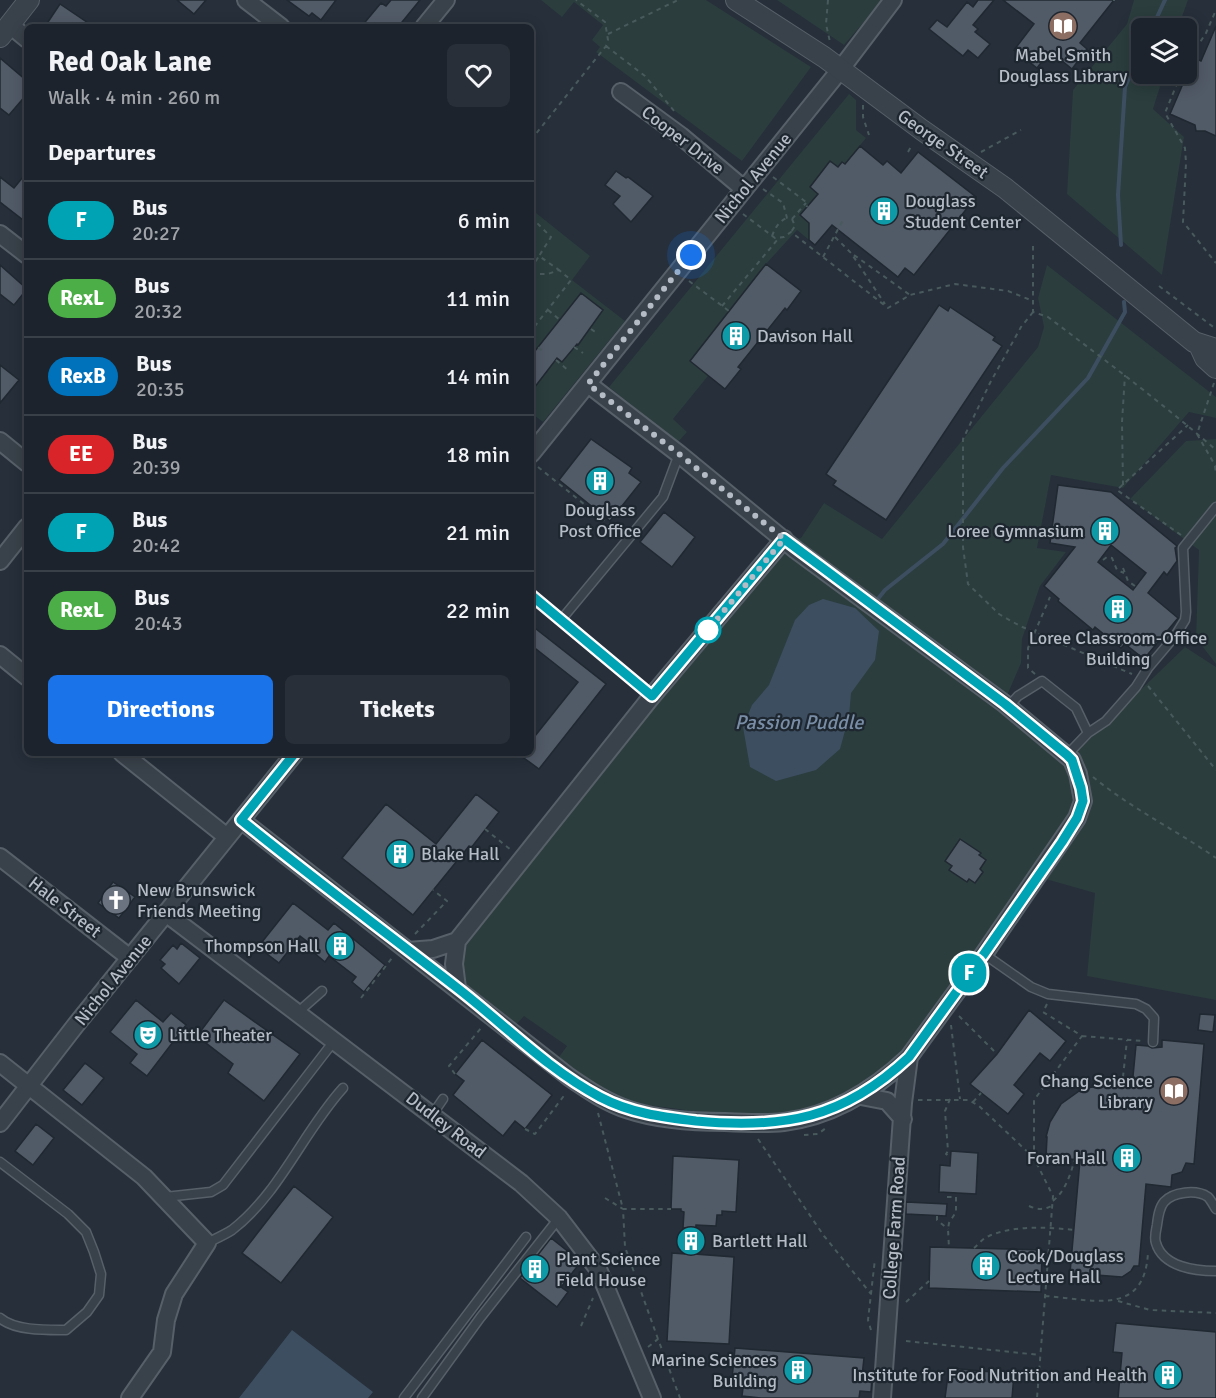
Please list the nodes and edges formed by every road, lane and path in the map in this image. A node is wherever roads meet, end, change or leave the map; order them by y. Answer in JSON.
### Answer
{"nodes":[{"id":1,"x":29,"y":0,"type":"edge"},
{"id":2,"x":246,"y":0,"type":"edge"},
{"id":3,"x":446,"y":0,"type":"edge"},
{"id":4,"x":576,"y":0,"type":"edge"},
{"id":5,"x":678,"y":0,"type":"edge"},
{"id":6,"x":736,"y":0,"type":"edge"},
{"id":7,"x":828,"y":0,"type":"edge"},
{"id":8,"x":893,"y":0,"type":"edge"},
{"id":9,"x":1216,"y":10,"type":"edge"},
{"id":10,"x":277,"y":24,"type":"edge"},
{"id":11,"x":426,"y":24,"type":"edge"},
{"id":12,"x":3,"y":27,"type":"edge"},
{"id":13,"x":608,"y":34,"type":"junction"},
{"id":14,"x":24,"y":38,"type":"edge"},
{"id":15,"x":830,"y":43,"type":"dead end"},
{"id":16,"x":606,"y":46,"type":"junction"},
{"id":17,"x":1197,"y":47,"type":"edge"},
{"id":18,"x":840,"y":70,"type":"junction"},
{"id":19,"x":1178,"y":84,"type":"edge"},
{"id":20,"x":621,"y":92,"type":"dead end"},
{"id":21,"x":863,"y":100,"type":"dead end"},
{"id":22,"x":1021,"y":130,"type":"dead end"},
{"id":23,"x":869,"y":135,"type":"dead end"},
{"id":24,"x":534,"y":136,"type":"edge"},
{"id":25,"x":681,"y":136,"type":"junction"},
{"id":26,"x":966,"y":160,"type":"junction"},
{"id":27,"x":752,"y":179,"type":"junction"},
{"id":28,"x":806,"y":202,"type":"junction"},
{"id":29,"x":731,"y":205,"type":"junction"},
{"id":30,"x":807,"y":207,"type":"dead end"},
{"id":31,"x":787,"y":218,"type":"junction"},
{"id":32,"x":792,"y":219,"type":"junction"},
{"id":33,"x":534,"y":220,"type":"edge"},
{"id":34,"x":843,"y":220,"type":"dead end"},
{"id":35,"x":791,"y":232,"type":"junction"},
{"id":36,"x":0,"y":234,"type":"edge"},
{"id":37,"x":772,"y":236,"type":"junction"},
{"id":38,"x":835,"y":237,"type":"junction"},
{"id":39,"x":779,"y":238,"type":"junction"},
{"id":40,"x":1033,"y":246,"type":"dead end"},
{"id":41,"x":24,"y":253,"type":"edge"},
{"id":42,"x":851,"y":253,"type":"junction"},
{"id":43,"x":539,"y":256,"type":"junction"},
{"id":44,"x":823,"y":257,"type":"junction"},
{"id":45,"x":1216,"y":263,"type":"edge"},
{"id":46,"x":534,"y":264,"type":"edge"},
{"id":47,"x":559,"y":270,"type":"junction"},
{"id":48,"x":678,"y":272,"type":"junction"},
{"id":49,"x":534,"y":274,"type":"edge"},
{"id":50,"x":1159,"y":286,"type":"dead end"},
{"id":51,"x":910,"y":294,"type":"junction"},
{"id":52,"x":1033,"y":301,"type":"junction"},
{"id":53,"x":722,"y":306,"type":"junction"},
{"id":54,"x":888,"y":308,"type":"junction"},
{"id":55,"x":548,"y":310,"type":"junction"},
{"id":56,"x":729,"y":311,"type":"dead end"},
{"id":57,"x":1033,"y":312,"type":"junction"},
{"id":58,"x":560,"y":320,"type":"dead end"},
{"id":59,"x":534,"y":327,"type":"edge"},
{"id":60,"x":591,"y":329,"type":"dead end"},
{"id":61,"x":1216,"y":329,"type":"edge"},
{"id":62,"x":598,"y":334,"type":"dead end"},
{"id":63,"x":534,"y":344,"type":"edge"},
{"id":64,"x":574,"y":347,"type":"dead end"},
{"id":65,"x":1207,"y":347,"type":"edge"},
{"id":66,"x":545,"y":353,"type":"dead end"},
{"id":67,"x":583,"y":353,"type":"dead end"},
{"id":68,"x":556,"y":360,"type":"dead end"},
{"id":69,"x":1216,"y":368,"type":"edge"},
{"id":70,"x":570,"y":371,"type":"dead end"},
{"id":71,"x":1125,"y":375,"type":"junction"},
{"id":72,"x":1216,"y":378,"type":"edge"},
{"id":73,"x":588,"y":384,"type":"junction"},
{"id":74,"x":1189,"y":425,"type":"junction"},
{"id":75,"x":1197,"y":434,"type":"junction"},
{"id":76,"x":0,"y":441,"type":"edge"},
{"id":77,"x":1216,"y":450,"type":"edge"},
{"id":78,"x":534,"y":451,"type":"edge"},
{"id":79,"x":679,"y":454,"type":"junction"},
{"id":80,"x":534,"y":458,"type":"edge"},
{"id":81,"x":24,"y":461,"type":"edge"},
{"id":82,"x":1216,"y":467,"type":"edge"},
{"id":83,"x":1216,"y":475,"type":"edge"},
{"id":84,"x":1123,"y":485,"type":"junction"},
{"id":85,"x":1216,"y":507,"type":"edge"},
{"id":86,"x":24,"y":531,"type":"edge"},
{"id":87,"x":628,"y":539,"type":"junction"},
{"id":88,"x":784,"y":539,"type":"junction"},
{"id":89,"x":1188,"y":541,"type":"junction"},
{"id":90,"x":1103,"y":560,"type":"dead end"},
{"id":91,"x":0,"y":561,"type":"edge"},
{"id":92,"x":1123,"y":568,"type":"dead end"},
{"id":93,"x":1124,"y":573,"type":"junction"},
{"id":94,"x":1135,"y":586,"type":"dead end"},
{"id":95,"x":1050,"y":597,"type":"dead end"},
{"id":96,"x":534,"y":598,"type":"edge"},
{"id":97,"x":561,"y":620,"type":"junction"},
{"id":98,"x":1034,"y":632,"type":"junction"},
{"id":99,"x":0,"y":655,"type":"edge"},
{"id":100,"x":24,"y":674,"type":"edge"},
{"id":101,"x":1142,"y":678,"type":"junction"},
{"id":102,"x":1042,"y":681,"type":"junction"},
{"id":103,"x":652,"y":696,"type":"junction"},
{"id":104,"x":1008,"y":707,"type":"junction"},
{"id":105,"x":1088,"y":733,"type":"junction"},
{"id":106,"x":126,"y":756,"type":"edge"},
{"id":107,"x":293,"y":756,"type":"edge"},
{"id":108,"x":1070,"y":758,"type":"junction"},
{"id":109,"x":1216,"y":770,"type":"edge"},
{"id":110,"x":241,"y":820,"type":"junction"},
{"id":111,"x":485,"y":829,"type":"dead end"},
{"id":112,"x":227,"y":837,"type":"junction"},
{"id":113,"x":0,"y":857,"type":"edge"},
{"id":114,"x":1216,"y":858,"type":"edge"},
{"id":115,"x":523,"y":860,"type":"junction"},
{"id":116,"x":433,"y":890,"type":"dead end"},
{"id":117,"x":167,"y":914,"type":"junction"},
{"id":118,"x":457,"y":941,"type":"junction"},
{"id":119,"x":405,"y":949,"type":"junction"},
{"id":120,"x":984,"y":954,"type":"junction"},
{"id":121,"x":130,"y":958,"type":"junction"},
{"id":122,"x":457,"y":988,"type":"junction"},
{"id":123,"x":322,"y":991,"type":"dead end"},
{"id":124,"x":1048,"y":994,"type":"junction"},
{"id":125,"x":361,"y":998,"type":"dead end"},
{"id":126,"x":953,"y":1011,"type":"dead end"},
{"id":127,"x":297,"y":1013,"type":"junction"},
{"id":128,"x":950,"y":1015,"type":"dead end"},
{"id":129,"x":484,"y":1024,"type":"dead end"},
{"id":130,"x":1082,"y":1036,"type":"junction"},
{"id":131,"x":1127,"y":1040,"type":"junction"},
{"id":132,"x":334,"y":1041,"type":"junction"},
{"id":133,"x":1153,"y":1042,"type":"joint"},
{"id":134,"x":998,"y":1054,"type":"dead end"},
{"id":135,"x":909,"y":1057,"type":"junction"},
{"id":136,"x":0,"y":1063,"type":"edge"},
{"id":137,"x":455,"y":1074,"type":"dead end"},
{"id":138,"x":30,"y":1086,"type":"junction"},
{"id":139,"x":1122,"y":1086,"type":"dead end"},
{"id":140,"x":343,"y":1088,"type":"dead end"},
{"id":141,"x":568,"y":1090,"type":"dead end"},
{"id":142,"x":981,"y":1093,"type":"dead end"},
{"id":143,"x":861,"y":1096,"type":"junction"},
{"id":144,"x":443,"y":1099,"type":"dead end"},
{"id":145,"x":950,"y":1099,"type":"junction"},
{"id":146,"x":960,"y":1099,"type":"junction"},
{"id":147,"x":912,"y":1100,"type":"dead end"},
{"id":148,"x":973,"y":1102,"type":"junction"},
{"id":149,"x":596,"y":1107,"type":"dead end"},
{"id":150,"x":432,"y":1114,"type":"junction"},
{"id":151,"x":903,"y":1119,"type":"junction"},
{"id":152,"x":0,"y":1123,"type":"edge"},
{"id":153,"x":826,"y":1128,"type":"dead end"},
{"id":154,"x":525,"y":1129,"type":"dead end"},
{"id":155,"x":799,"y":1135,"type":"dead end"},
{"id":156,"x":768,"y":1138,"type":"dead end"},
{"id":157,"x":758,"y":1139,"type":"dead end"},
{"id":158,"x":761,"y":1145,"type":"dead end"},
{"id":159,"x":950,"y":1157,"type":"dead end"},
{"id":160,"x":1034,"y":1158,"type":"junction"},
{"id":161,"x":1075,"y":1159,"type":"dead end"},
{"id":162,"x":0,"y":1162,"type":"edge"},
{"id":163,"x":1074,"y":1164,"type":"junction"},
{"id":164,"x":165,"y":1197,"type":"junction"},
{"id":165,"x":947,"y":1197,"type":"dead end"},
{"id":166,"x":605,"y":1198,"type":"dead end"},
{"id":167,"x":1053,"y":1203,"type":"junction"},
{"id":168,"x":1029,"y":1206,"type":"dead end"},
{"id":169,"x":623,"y":1209,"type":"junction"},
{"id":170,"x":670,"y":1209,"type":"dead end"},
{"id":171,"x":1216,"y":1209,"type":"edge"},
{"id":172,"x":937,"y":1216,"type":"dead end"},
{"id":173,"x":559,"y":1218,"type":"junction"},
{"id":174,"x":1050,"y":1227,"type":"junction"},
{"id":175,"x":948,"y":1229,"type":"junction"},
{"id":176,"x":1074,"y":1230,"type":"dead end"},
{"id":177,"x":526,"y":1237,"type":"dead end"},
{"id":178,"x":207,"y":1243,"type":"junction"},
{"id":179,"x":1148,"y":1247,"type":"dead end"},
{"id":180,"x":949,"y":1248,"type":"dead end"},
{"id":181,"x":974,"y":1248,"type":"dead end"},
{"id":182,"x":875,"y":1259,"type":"dead end"},
{"id":183,"x":1216,"y":1271,"type":"edge"},
{"id":184,"x":929,"y":1281,"type":"dead end"},
{"id":185,"x":594,"y":1295,"type":"dead end"},
{"id":186,"x":1045,"y":1296,"type":"junction"},
{"id":187,"x":1116,"y":1301,"type":"junction"},
{"id":188,"x":906,"y":1302,"type":"dead end"},
{"id":189,"x":1216,"y":1312,"type":"edge"},
{"id":190,"x":0,"y":1318,"type":"edge"},
{"id":191,"x":581,"y":1326,"type":"dead end"},
{"id":192,"x":658,"y":1339,"type":"junction"},
{"id":193,"x":906,"y":1341,"type":"dead end"},
{"id":194,"x":1040,"y":1355,"type":"junction"},
{"id":195,"x":635,"y":1357,"type":"junction"},
{"id":196,"x":130,"y":1398,"type":"edge"},
{"id":197,"x":405,"y":1398,"type":"edge"},
{"id":198,"x":422,"y":1398,"type":"edge"},
{"id":199,"x":652,"y":1398,"type":"edge"},
{"id":200,"x":680,"y":1398,"type":"edge"},
{"id":201,"x":882,"y":1398,"type":"edge"},
{"id":202,"x":1037,"y":1398,"type":"edge"}],
"edges":[{"from":1,"to":12,"type":"street"},
{"from":2,"to":10,"type":"street"},
{"from":3,"to":11,"type":"street"},
{"from":4,"to":13,"type":"path"},
{"from":5,"to":13,"type":"path"},
{"from":6,"to":18,"type":"street","name":"George Street"},
{"from":7,"to":15,"type":"path"},
{"from":8,"to":18,"type":"street","name":"Nichol Avenue"},
{"from":9,"to":17,"type":"path"},
{"from":12,"to":14,"type":"street"},
{"from":13,"to":16,"type":"path"},
{"from":16,"to":24,"type":"path"},
{"from":16,"to":25,"type":"path"},
{"from":18,"to":26,"type":"street","name":"George Street"},
{"from":18,"to":27,"type":"street","name":"Nichol Avenue"},
{"from":19,"to":45,"type":"path"},
{"from":20,"to":25,"type":"street","name":"Cooper Drive"},
{"from":21,"to":23,"type":"path"},
{"from":22,"to":26,"type":"path"},
{"from":25,"to":27,"type":"street","name":"Cooper Drive"},
{"from":26,"to":65,"type":"street","name":"George Street"},
{"from":27,"to":28,"type":"path"},
{"from":27,"to":29,"type":"street","name":"Nichol Avenue"},
{"from":27,"to":31,"type":"path"},
{"from":28,"to":30,"type":"path"},
{"from":28,"to":32,"type":"path"},
{"from":29,"to":37,"type":"path"},
{"from":29,"to":48,"type":"street","name":"Nichol Avenue"},
{"from":31,"to":32,"type":"path"},
{"from":31,"to":37,"type":"path"},
{"from":32,"to":35,"type":"path"},
{"from":33,"to":43,"type":"path"},
{"from":34,"to":38,"type":"path"},
{"from":35,"to":39,"type":"path"},
{"from":35,"to":44,"type":"path"},
{"from":36,"to":41,"type":"street"},
{"from":37,"to":39,"type":"path"},
{"from":38,"to":42,"type":"path"},
{"from":38,"to":44,"type":"path"},
{"from":39,"to":53,"type":"path"},
{"from":40,"to":52,"type":"path"},
{"from":42,"to":51,"type":"path"},
{"from":42,"to":54,"type":"path"},
{"from":43,"to":46,"type":"path"},
{"from":43,"to":47,"type":"path"},
{"from":44,"to":54,"type":"path"},
{"from":47,"to":49,"type":"path"},
{"from":47,"to":55,"type":"path"},
{"from":48,"to":53,"type":"path"},
{"from":48,"to":73,"type":"street","name":"Nichol Avenue"},
{"from":50,"to":61,"type":"path"},
{"from":51,"to":52,"type":"path"},
{"from":51,"to":54,"type":"path"},
{"from":52,"to":57,"type":"path"},
{"from":53,"to":56,"type":"path"},
{"from":55,"to":58,"type":"path"},
{"from":55,"to":59,"type":"path"},
{"from":57,"to":71,"type":"path"},
{"from":57,"to":98,"type":"path"},
{"from":60,"to":62,"type":"path"},
{"from":63,"to":66,"type":"path"},
{"from":64,"to":67,"type":"path"},
{"from":65,"to":69,"type":"street","name":"George Street"},
{"from":68,"to":70,"type":"path"},
{"from":71,"to":74,"type":"path"},
{"from":71,"to":84,"type":"path"},
{"from":72,"to":75,"type":"path"},
{"from":73,"to":78,"type":"street","name":"Nichol Avenue"},
{"from":73,"to":79,"type":"street"},
{"from":74,"to":75,"type":"path"},
{"from":74,"to":84,"type":"path"},
{"from":75,"to":77,"type":"path"},
{"from":75,"to":82,"type":"path"},
{"from":76,"to":81,"type":"street"},
{"from":79,"to":87,"type":"lane"},
{"from":79,"to":88,"type":"street"},
{"from":80,"to":87,"type":"path"},
{"from":82,"to":83,"type":"path"},
{"from":84,"to":89,"type":"path"},
{"from":85,"to":89,"type":"lane"},
{"from":86,"to":91,"type":"street"},
{"from":87,"to":97,"type":"lane"},
{"from":88,"to":103,"type":"street"},
{"from":88,"to":104,"type":"street"},
{"from":89,"to":101,"type":"lane"},
{"from":90,"to":93,"type":"path"},
{"from":92,"to":93,"type":"path"},
{"from":93,"to":94,"type":"path"},
{"from":95,"to":98,"type":"path"},
{"from":96,"to":97,"type":"lane"},
{"from":97,"to":103,"type":"lane"},
{"from":98,"to":101,"type":"path"},
{"from":98,"to":102,"type":"path"},
{"from":99,"to":100,"type":"street"},
{"from":101,"to":105,"type":"lane"},
{"from":101,"to":109,"type":"path"},
{"from":102,"to":104,"type":"lane"},
{"from":102,"to":105,"type":"lane"},
{"from":103,"to":115,"type":"street"},
{"from":104,"to":108,"type":"street"},
{"from":105,"to":108,"type":"lane"},
{"from":106,"to":112,"type":"street"},
{"from":107,"to":110,"type":"street","name":"Nichol Avenue"},
{"from":108,"to":114,"type":"path"},
{"from":108,"to":120,"type":"street"},
{"from":110,"to":112,"type":"street","name":"Nichol Avenue"},
{"from":110,"to":119,"type":"street"},
{"from":111,"to":115,"type":"path"},
{"from":112,"to":117,"type":"street","name":"Nichol Avenue"},
{"from":113,"to":121,"type":"street","name":"Hale Street"},
{"from":115,"to":118,"type":"street"},
{"from":116,"to":119,"type":"path"},
{"from":117,"to":121,"type":"street","name":"Nichol Avenue"},
{"from":117,"to":127,"type":"street","name":"Dudley Road"},
{"from":118,"to":119,"type":"street"},
{"from":118,"to":122,"type":"street"},
{"from":119,"to":122,"type":"street"},
{"from":119,"to":125,"type":"path"},
{"from":120,"to":124,"type":"lane"},
{"from":120,"to":135,"type":"street"},
{"from":121,"to":138,"type":"street","name":"Nichol Avenue"},
{"from":122,"to":143,"type":"street"},
{"from":123,"to":127,"type":"lane"},
{"from":124,"to":130,"type":"path"},
{"from":124,"to":133,"type":"lane"},
{"from":126,"to":134,"type":"path"},
{"from":127,"to":132,"type":"street","name":"Dudley Road"},
{"from":128,"to":146,"type":"path"},
{"from":129,"to":137,"type":"path"},
{"from":130,"to":131,"type":"path"},
{"from":130,"to":160,"type":"path"},
{"from":131,"to":133,"type":"path"},
{"from":131,"to":139,"type":"path"},
{"from":132,"to":150,"type":"street","name":"Dudley Road"},
{"from":132,"to":164,"type":"lane"},
{"from":135,"to":143,"type":"street"},
{"from":135,"to":151,"type":"street","name":"College Farm Road"},
{"from":136,"to":138,"type":"street"},
{"from":138,"to":152,"type":"street","name":"Nichol Avenue"},
{"from":138,"to":164,"type":"street"},
{"from":140,"to":178,"type":"lane"},
{"from":141,"to":154,"type":"path"},
{"from":142,"to":148,"type":"path"},
{"from":143,"to":151,"type":"street"},
{"from":144,"to":150,"type":"lane"},
{"from":145,"to":146,"type":"path"},
{"from":145,"to":147,"type":"path"},
{"from":145,"to":159,"type":"path"},
{"from":146,"to":148,"type":"path"},
{"from":148,"to":160,"type":"path"},
{"from":149,"to":169,"type":"path"},
{"from":150,"to":173,"type":"street","name":"Dudley Road"},
{"from":151,"to":201,"type":"street","name":"College Farm Road"},
{"from":153,"to":155,"type":"path"},
{"from":156,"to":157,"type":"path"},
{"from":158,"to":182,"type":"path"},
{"from":160,"to":163,"type":"path"},
{"from":160,"to":167,"type":"path"},
{"from":161,"to":163,"type":"path"},
{"from":162,"to":190,"type":"lane"},
{"from":163,"to":167,"type":"path"},
{"from":164,"to":178,"type":"street"},
{"from":165,"to":175,"type":"path"},
{"from":166,"to":169,"type":"path"},
{"from":167,"to":168,"type":"path"},
{"from":167,"to":174,"type":"path"},
{"from":169,"to":170,"type":"path"},
{"from":169,"to":192,"type":"path"},
{"from":171,"to":183,"type":"lane"},
{"from":172,"to":175,"type":"path"},
{"from":173,"to":195,"type":"street","name":"Dudley Road"},
{"from":173,"to":198,"type":"lane"},
{"from":174,"to":176,"type":"path"},
{"from":174,"to":181,"type":"path"},
{"from":174,"to":186,"type":"path"},
{"from":175,"to":180,"type":"path"},
{"from":177,"to":197,"type":"lane"},
{"from":178,"to":196,"type":"street"},
{"from":179,"to":187,"type":"path"},
{"from":184,"to":188,"type":"path"},
{"from":185,"to":191,"type":"path"},
{"from":186,"to":187,"type":"path"},
{"from":186,"to":194,"type":"path"},
{"from":187,"to":189,"type":"path"},
{"from":192,"to":195,"type":"path"},
{"from":192,"to":200,"type":"path"},
{"from":193,"to":194,"type":"path"},
{"from":194,"to":202,"type":"path"},
{"from":195,"to":199,"type":"street","name":"Dudley Road"}]}
